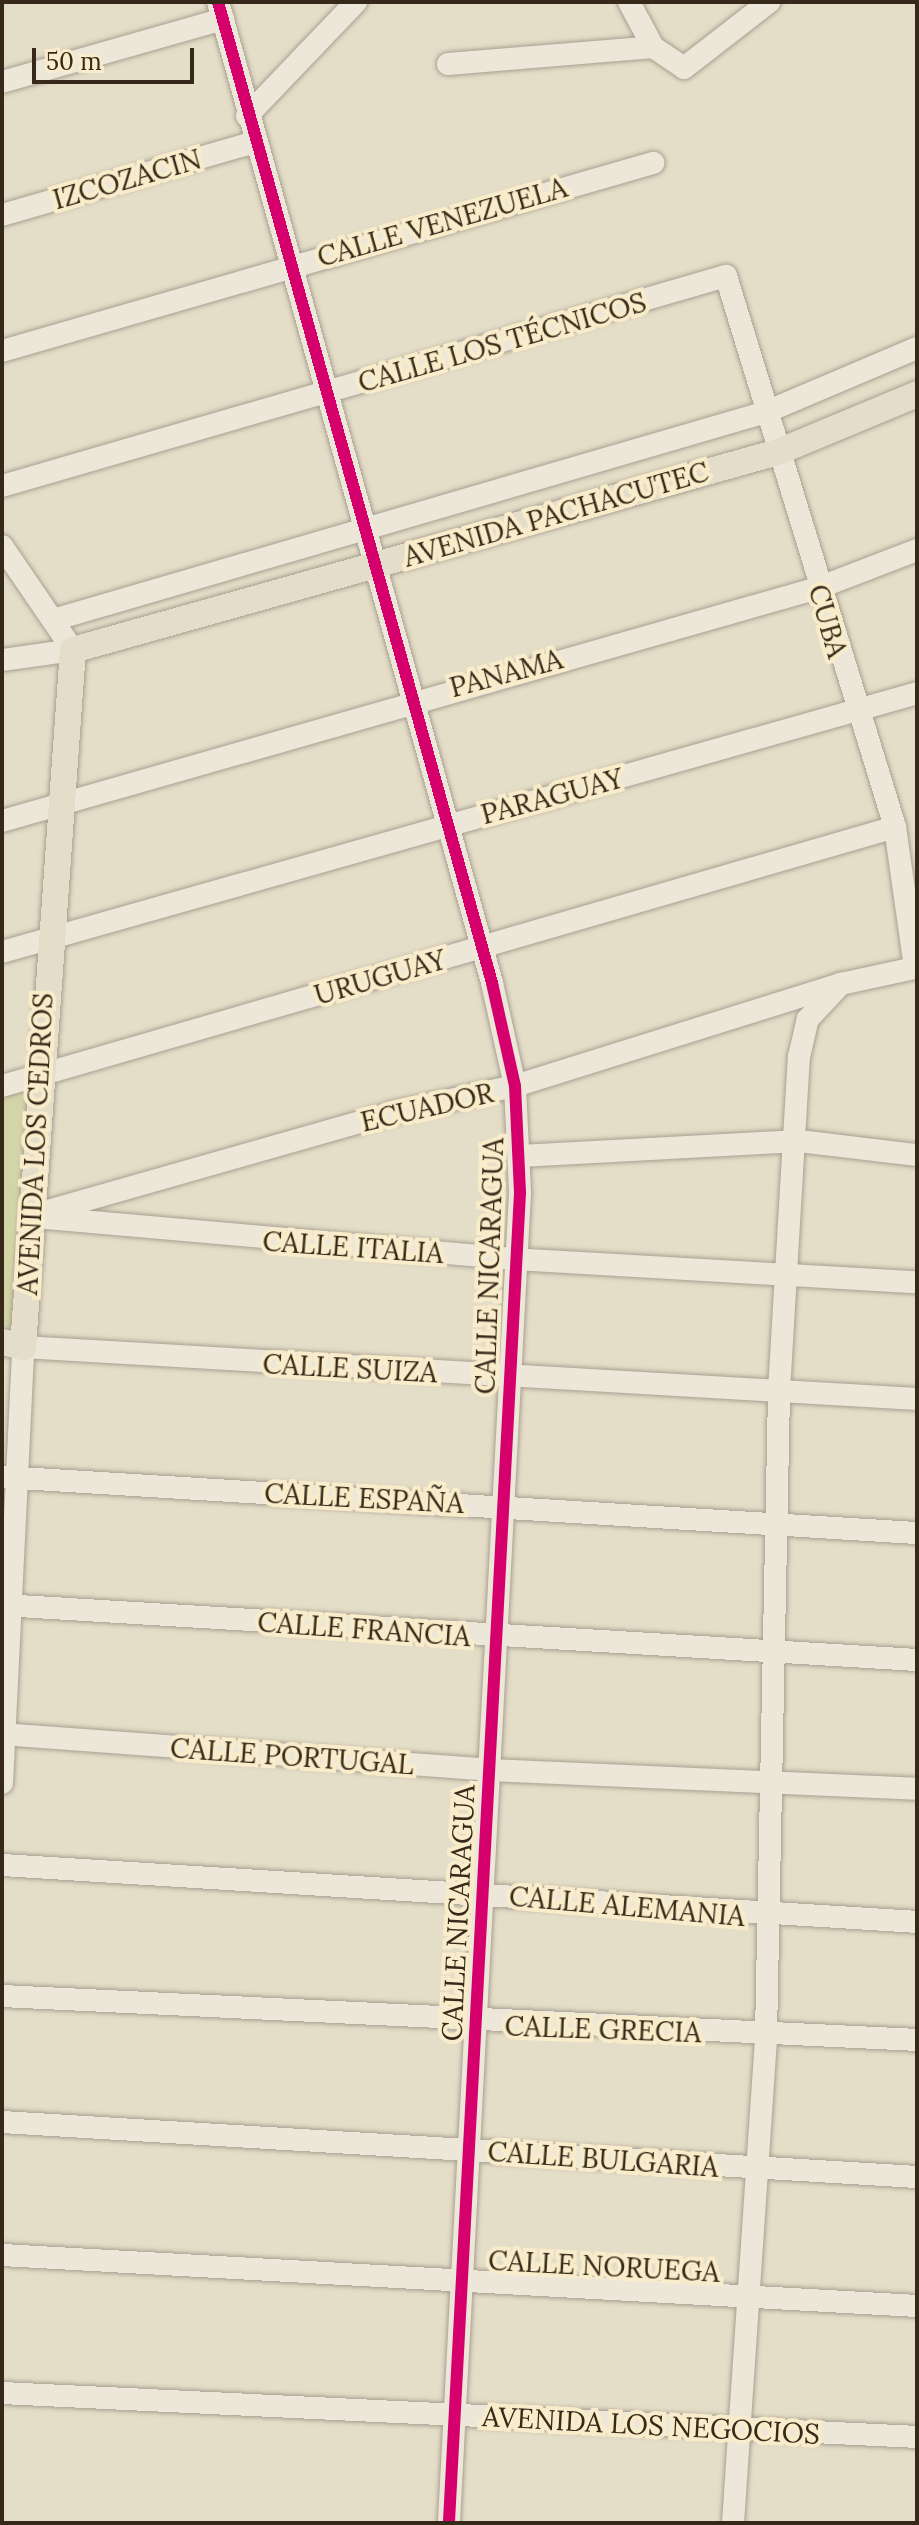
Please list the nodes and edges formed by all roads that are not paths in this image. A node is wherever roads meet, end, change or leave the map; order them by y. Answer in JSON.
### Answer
{"nodes":[{"id":1,"x":356,"y":2,"type":"edge"},
{"id":2,"x":629,"y":2,"type":"edge"},
{"id":3,"x":769,"y":2,"type":"edge"},
{"id":4,"x":221,"y":11,"type":"edge"},
{"id":5,"x":653,"y":47,"type":"junction"},
{"id":6,"x":448,"y":64,"type":"dead end"},
{"id":7,"x":2,"y":82,"type":"edge"},
{"id":8,"x":247,"y":116,"type":"junction"},
{"id":9,"x":252,"y":143,"type":"junction"},
{"id":10,"x":653,"y":163,"type":"dead end"},
{"id":11,"x":2,"y":215,"type":"edge"},
{"id":12,"x":287,"y":266,"type":"junction"},
{"id":13,"x":726,"y":276,"type":"joint"},
{"id":14,"x":917,"y":348,"type":"edge"},
{"id":15,"x":2,"y":351,"type":"edge"},
{"id":16,"x":917,"y":394,"type":"edge"},
{"id":17,"x":322,"y":395,"type":"junction"},
{"id":18,"x":766,"y":412,"type":"junction"},
{"id":19,"x":778,"y":452,"type":"junction"},
{"id":20,"x":2,"y":486,"type":"edge"},
{"id":21,"x":360,"y":531,"type":"junction"},
{"id":22,"x":2,"y":546,"type":"edge"},
{"id":23,"x":917,"y":550,"type":"edge"},
{"id":24,"x":370,"y":566,"type":"junction"},
{"id":25,"x":818,"y":588,"type":"junction"},
{"id":26,"x":53,"y":620,"type":"junction"},
{"id":27,"x":73,"y":650,"type":"junction"},
{"id":28,"x":2,"y":660,"type":"edge"},
{"id":29,"x":917,"y":693,"type":"edge"},
{"id":30,"x":409,"y":700,"type":"junction"},
{"id":31,"x":854,"y":713,"type":"junction"},
{"id":32,"x":57,"y":805,"type":"junction"},
{"id":33,"x":2,"y":821,"type":"edge"},
{"id":34,"x":446,"y":825,"type":"junction"},
{"id":35,"x":895,"y":827,"type":"junction"},
{"id":36,"x":48,"y":938,"type":"junction"},
{"id":37,"x":482,"y":947,"type":"junction"},
{"id":38,"x":2,"y":952,"type":"edge"},
{"id":39,"x":916,"y":969,"type":"edge"},
{"id":40,"x":841,"y":984,"type":"junction"},
{"id":41,"x":37,"y":1076,"type":"junction"},
{"id":42,"x":2,"y":1086,"type":"edge"},
{"id":43,"x":515,"y":1086,"type":"junction"},
{"id":44,"x":799,"y":1141,"type":"junction"},
{"id":45,"x":917,"y":1155,"type":"edge"},
{"id":46,"x":520,"y":1156,"type":"junction"},
{"id":47,"x":30,"y":1216,"type":"junction"},
{"id":48,"x":513,"y":1259,"type":"junction"},
{"id":49,"x":785,"y":1273,"type":"junction"},
{"id":50,"x":917,"y":1282,"type":"edge"},
{"id":51,"x":13,"y":1344,"type":"edge"},
{"id":52,"x":509,"y":1377,"type":"junction"},
{"id":53,"x":779,"y":1391,"type":"junction"},
{"id":54,"x":917,"y":1399,"type":"edge"},
{"id":55,"x":10,"y":1477,"type":"edge"},
{"id":56,"x":503,"y":1506,"type":"junction"},
{"id":57,"x":779,"y":1524,"type":"junction"},
{"id":58,"x":917,"y":1533,"type":"edge"},
{"id":59,"x":7,"y":1605,"type":"edge"},
{"id":60,"x":496,"y":1638,"type":"junction"},
{"id":61,"x":777,"y":1653,"type":"junction"},
{"id":62,"x":917,"y":1660,"type":"edge"},
{"id":63,"x":4,"y":1734,"type":"edge"},
{"id":64,"x":489,"y":1770,"type":"junction"},
{"id":65,"x":2,"y":1783,"type":"edge"},
{"id":66,"x":775,"y":1783,"type":"junction"},
{"id":67,"x":917,"y":1789,"type":"edge"},
{"id":68,"x":2,"y":1865,"type":"edge"},
{"id":69,"x":483,"y":1895,"type":"junction"},
{"id":70,"x":770,"y":1918,"type":"junction"},
{"id":71,"x":917,"y":1922,"type":"edge"},
{"id":72,"x":2,"y":1996,"type":"edge"},
{"id":73,"x":476,"y":2024,"type":"junction"},
{"id":74,"x":766,"y":2035,"type":"junction"},
{"id":75,"x":917,"y":2040,"type":"edge"},
{"id":76,"x":2,"y":2122,"type":"edge"},
{"id":77,"x":470,"y":2149,"type":"junction"},
{"id":78,"x":756,"y":2169,"type":"junction"},
{"id":79,"x":917,"y":2177,"type":"edge"},
{"id":80,"x":2,"y":2255,"type":"edge"},
{"id":81,"x":463,"y":2282,"type":"junction"},
{"id":82,"x":752,"y":2297,"type":"junction"},
{"id":83,"x":917,"y":2306,"type":"edge"},
{"id":84,"x":2,"y":2393,"type":"edge"},
{"id":85,"x":456,"y":2414,"type":"junction"},
{"id":86,"x":740,"y":2431,"type":"junction"},
{"id":87,"x":917,"y":2437,"type":"edge"},
{"id":88,"x":449,"y":2523,"type":"edge"},
{"id":89,"x":733,"y":2523,"type":"edge"}],
"edges":[{"from":1,"to":8,"type":"street"},
{"from":2,"to":5,"type":"street"},
{"from":3,"to":5,"type":"street"},
{"from":4,"to":7,"type":"street"},
{"from":4,"to":8,"type":"street","name":"CALLE NICARAGUA"},
{"from":5,"to":6,"type":"street"},
{"from":8,"to":9,"type":"street","name":"CALLE NICARAGUA"},
{"from":9,"to":11,"type":"street","name":"IZCOZACIN"},
{"from":9,"to":12,"type":"street","name":"CALLE NICARAGUA"},
{"from":10,"to":12,"type":"street","name":"CALLE VENEZUELA"},
{"from":12,"to":15,"type":"street","name":"CALLE VENEZUELA"},
{"from":12,"to":17,"type":"street","name":"CALLE NICARAGUA"},
{"from":13,"to":17,"type":"street","name":"CALLE LOS TÉCNICOS"},
{"from":13,"to":18,"type":"street","name":"CUBA"},
{"from":14,"to":18,"type":"street","name":"AVENIDA PACHACUTEC"},
{"from":16,"to":19,"type":"main road","name":"AVENIDA PACHACUTEC"},
{"from":17,"to":20,"type":"street","name":"CALLE LOS TÉCNICOS"},
{"from":17,"to":21,"type":"street","name":"CALLE NICARAGUA"},
{"from":18,"to":19,"type":"street","name":"CUBA"},
{"from":18,"to":21,"type":"street","name":"AVENIDA PACHACUTEC"},
{"from":19,"to":24,"type":"main road","name":"AVENIDA PACHACUTEC"},
{"from":19,"to":25,"type":"street","name":"CUBA"},
{"from":21,"to":24,"type":"street","name":"CALLE NICARAGUA"},
{"from":21,"to":26,"type":"street","name":"AVENIDA PACHACUTEC"},
{"from":22,"to":26,"type":"street"},
{"from":23,"to":25,"type":"street","name":"PANAMA"},
{"from":24,"to":27,"type":"main road","name":"AVENIDA PACHACUTEC"},
{"from":24,"to":30,"type":"street","name":"CALLE NICARAGUA"},
{"from":25,"to":30,"type":"street","name":"PANAMA"},
{"from":25,"to":31,"type":"street","name":"CUBA"},
{"from":26,"to":27,"type":"street"},
{"from":27,"to":28,"type":"street","name":"AVENIDA PACHACUTEC"},
{"from":27,"to":32,"type":"main road","name":"AVENIDA LOS CEDROS"},
{"from":29,"to":31,"type":"street","name":"PARAGUAY"},
{"from":30,"to":32,"type":"street","name":"PANAMA"},
{"from":30,"to":34,"type":"street","name":"CALLE NICARAGUA"},
{"from":31,"to":34,"type":"street","name":"PARAGUAY"},
{"from":31,"to":35,"type":"street","name":"CUBA"},
{"from":32,"to":33,"type":"street","name":"PANAMA"},
{"from":32,"to":36,"type":"main road","name":"AVENIDA LOS CEDROS"},
{"from":34,"to":36,"type":"street","name":"PARAGUAY"},
{"from":34,"to":37,"type":"street","name":"CALLE NICARAGUA"},
{"from":35,"to":37,"type":"street","name":"URUGUAY"},
{"from":35,"to":39,"type":"street","name":"CUBA"},
{"from":36,"to":38,"type":"street","name":"PARAGUAY"},
{"from":36,"to":41,"type":"main road","name":"AVENIDA LOS CEDROS"},
{"from":37,"to":41,"type":"street","name":"URUGUAY"},
{"from":37,"to":43,"type":"street","name":"CALLE NICARAGUA"},
{"from":39,"to":40,"type":"street","name":"ECUADOR"},
{"from":40,"to":43,"type":"street","name":"ECUADOR"},
{"from":40,"to":44,"type":"street"},
{"from":41,"to":42,"type":"street","name":"URUGUAY"},
{"from":41,"to":47,"type":"main road","name":"AVENIDA LOS CEDROS"},
{"from":43,"to":46,"type":"street","name":"CALLE NICARAGUA"},
{"from":43,"to":47,"type":"street","name":"ECUADOR"},
{"from":44,"to":45,"type":"street"},
{"from":44,"to":46,"type":"street"},
{"from":44,"to":49,"type":"street"},
{"from":46,"to":48,"type":"street","name":"CALLE NICARAGUA"},
{"from":47,"to":48,"type":"street","name":"CALLE ITALIA"},
{"from":47,"to":51,"type":"main road","name":"AVENIDA LOS CEDROS"},
{"from":48,"to":49,"type":"street","name":"CALLE ITALIA"},
{"from":48,"to":52,"type":"street","name":"CALLE NICARAGUA"},
{"from":49,"to":50,"type":"street","name":"CALLE ITALIA"},
{"from":49,"to":53,"type":"street"},
{"from":51,"to":52,"type":"street","name":"CALLE SUIZA"},
{"from":51,"to":55,"type":"street","name":"AVENIDA LOS CEDROS"},
{"from":52,"to":53,"type":"street","name":"CALLE SUIZA"},
{"from":52,"to":56,"type":"street","name":"CALLE NICARAGUA"},
{"from":53,"to":54,"type":"street","name":"CALLE SUIZA"},
{"from":53,"to":57,"type":"street"},
{"from":55,"to":56,"type":"street","name":"CALLE ESPAÑA"},
{"from":55,"to":59,"type":"street","name":"AVENIDA LOS CEDROS"},
{"from":56,"to":57,"type":"street","name":"CALLE ESPAÑA"},
{"from":56,"to":60,"type":"street","name":"CALLE NICARAGUA"},
{"from":57,"to":58,"type":"street","name":"CALLE ESPAÑA"},
{"from":57,"to":61,"type":"street"},
{"from":59,"to":60,"type":"street","name":"CALLE FRANCIA"},
{"from":59,"to":63,"type":"street","name":"AVENIDA LOS CEDROS"},
{"from":60,"to":61,"type":"street","name":"CALLE FRANCIA"},
{"from":60,"to":64,"type":"street","name":"CALLE NICARAGUA"},
{"from":61,"to":62,"type":"street","name":"CALLE FRANCIA"},
{"from":61,"to":66,"type":"street"},
{"from":63,"to":64,"type":"street","name":"CALLE PORTUGAL"},
{"from":63,"to":65,"type":"street","name":"AVENIDA LOS CEDROS"},
{"from":64,"to":66,"type":"street","name":"CALLE PORTUGAL"},
{"from":64,"to":69,"type":"street","name":"CALLE NICARAGUA"},
{"from":66,"to":67,"type":"street","name":"CALLE PORTUGAL"},
{"from":66,"to":70,"type":"street"},
{"from":68,"to":69,"type":"street","name":"CALLE ALEMANIA"},
{"from":69,"to":70,"type":"street","name":"CALLE ALEMANIA"},
{"from":69,"to":73,"type":"street","name":"CALLE NICARAGUA"},
{"from":70,"to":71,"type":"street","name":"CALLE ALEMANIA"},
{"from":70,"to":74,"type":"street"},
{"from":72,"to":73,"type":"street","name":"CALLE GRECIA"},
{"from":73,"to":74,"type":"street","name":"CALLE GRECIA"},
{"from":73,"to":77,"type":"street","name":"CALLE NICARAGUA"},
{"from":74,"to":75,"type":"street","name":"CALLE GRECIA"},
{"from":74,"to":78,"type":"street"},
{"from":76,"to":77,"type":"street","name":"CALLE BULGARIA"},
{"from":77,"to":78,"type":"street","name":"CALLE BULGARIA"},
{"from":77,"to":81,"type":"street","name":"CALLE NICARAGUA"},
{"from":78,"to":79,"type":"street","name":"CALLE BULGARIA"},
{"from":78,"to":82,"type":"street"},
{"from":80,"to":81,"type":"street","name":"CALLE NORUEGA"},
{"from":81,"to":82,"type":"street","name":"CALLE NORUEGA"},
{"from":81,"to":85,"type":"street","name":"CALLE NICARAGUA"},
{"from":82,"to":83,"type":"street","name":"CALLE NORUEGA"},
{"from":82,"to":86,"type":"street"},
{"from":84,"to":85,"type":"street","name":"AVENIDA LOS NEGOCIOS"},
{"from":85,"to":86,"type":"street","name":"AVENIDA LOS NEGOCIOS"},
{"from":85,"to":88,"type":"street","name":"CALLE NICARAGUA"},
{"from":86,"to":87,"type":"street","name":"AVENIDA LOS NEGOCIOS"},
{"from":86,"to":89,"type":"street"}]}
